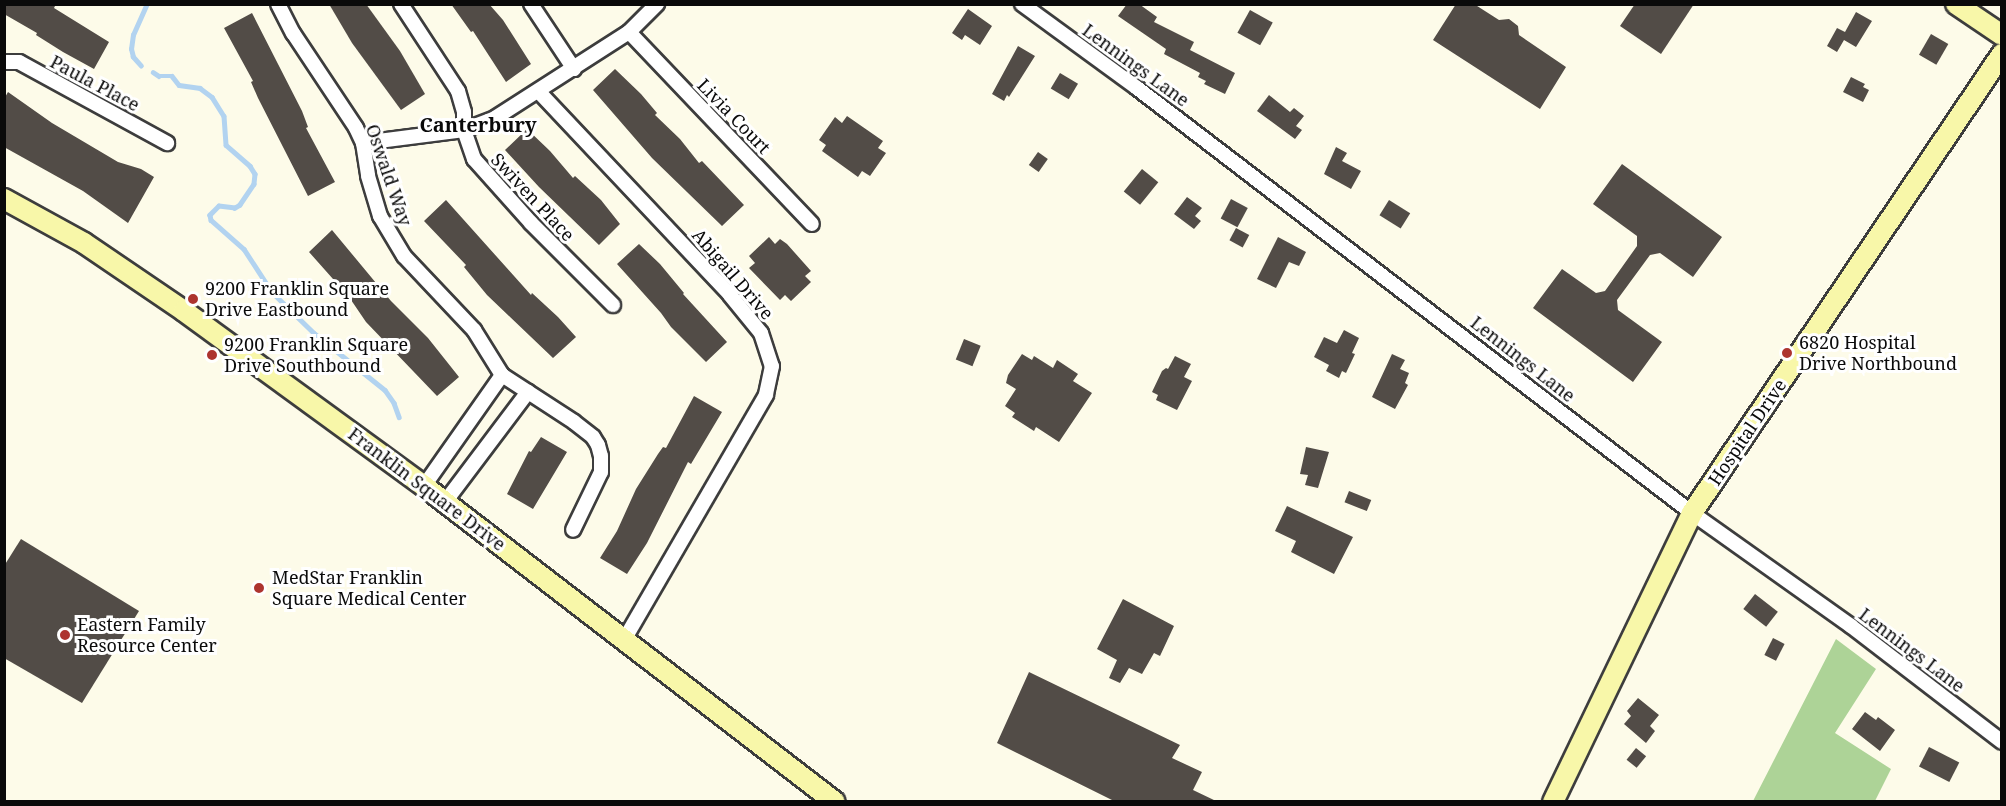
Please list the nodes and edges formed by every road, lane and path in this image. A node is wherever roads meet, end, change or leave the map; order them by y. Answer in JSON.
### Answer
{"nodes":[{"id":1,"x":278,"y":4,"type":"edge"},
{"id":2,"x":401,"y":4,"type":"edge"},
{"id":3,"x":531,"y":4,"type":"edge"},
{"id":4,"x":657,"y":4,"type":"edge"},
{"id":5,"x":1022,"y":4,"type":"edge"},
{"id":6,"x":1956,"y":4,"type":"edge"},
{"id":7,"x":629,"y":32,"type":"junction"},
{"id":8,"x":2001,"y":35,"type":"edge"},
{"id":9,"x":2001,"y":54,"type":"edge"},
{"id":10,"x":4,"y":62,"type":"edge"},
{"id":11,"x":574,"y":69,"type":"junction"},
{"id":12,"x":539,"y":92,"type":"junction"},
{"id":13,"x":464,"y":129,"type":"junction"},
{"id":14,"x":167,"y":142,"type":"dead end"},
{"id":15,"x":363,"y":142,"type":"junction"},
{"id":16,"x":4,"y":199,"type":"edge"},
{"id":17,"x":812,"y":224,"type":"dead end"},
{"id":18,"x":613,"y":305,"type":"dead end"},
{"id":19,"x":502,"y":375,"type":"junction"},
{"id":20,"x":528,"y":392,"type":"junction"},
{"id":21,"x":424,"y":486,"type":"junction"},
{"id":22,"x":445,"y":502,"type":"junction"},
{"id":23,"x":1692,"y":513,"type":"junction"},
{"id":24,"x":573,"y":530,"type":"dead end"},
{"id":25,"x":624,"y":638,"type":"junction"},
{"id":26,"x":2001,"y":742,"type":"edge"},
{"id":27,"x":835,"y":801,"type":"edge"},
{"id":28,"x":1553,"y":801,"type":"edge"}],
"edges":[{"from":1,"to":15,"type":"street","name":"Oswald Way"},
{"from":2,"to":13,"type":"street","name":"Swiven Place"},
{"from":3,"to":11,"type":"street"},
{"from":4,"to":7,"type":"street"},
{"from":5,"to":23,"type":"street","name":"Lennings Lane"},
{"from":6,"to":8,"type":"street"},
{"from":7,"to":11,"type":"street"},
{"from":7,"to":17,"type":"street","name":"Livia Court"},
{"from":9,"to":23,"type":"street","name":"Hospital Drive"},
{"from":10,"to":14,"type":"street","name":"Paula Place"},
{"from":11,"to":12,"type":"street"},
{"from":12,"to":13,"type":"street"},
{"from":12,"to":25,"type":"street","name":"Abigail Drive"},
{"from":13,"to":15,"type":"street"},
{"from":13,"to":18,"type":"street","name":"Swiven Place"},
{"from":15,"to":19,"type":"street","name":"Oswald Way"},
{"from":16,"to":21,"type":"street","name":"Franklin Square Drive"},
{"from":19,"to":20,"type":"street","name":"Oswald Way"},
{"from":19,"to":21,"type":"street"},
{"from":20,"to":22,"type":"street"},
{"from":20,"to":24,"type":"street","name":"Oswald Way"},
{"from":21,"to":22,"type":"street","name":"Franklin Square Drive"},
{"from":22,"to":25,"type":"street","name":"Franklin Square Drive"},
{"from":23,"to":26,"type":"street","name":"Lennings Lane"},
{"from":23,"to":28,"type":"street","name":"Hospital Drive"},
{"from":25,"to":27,"type":"street","name":"Franklin Square Drive"}]}
